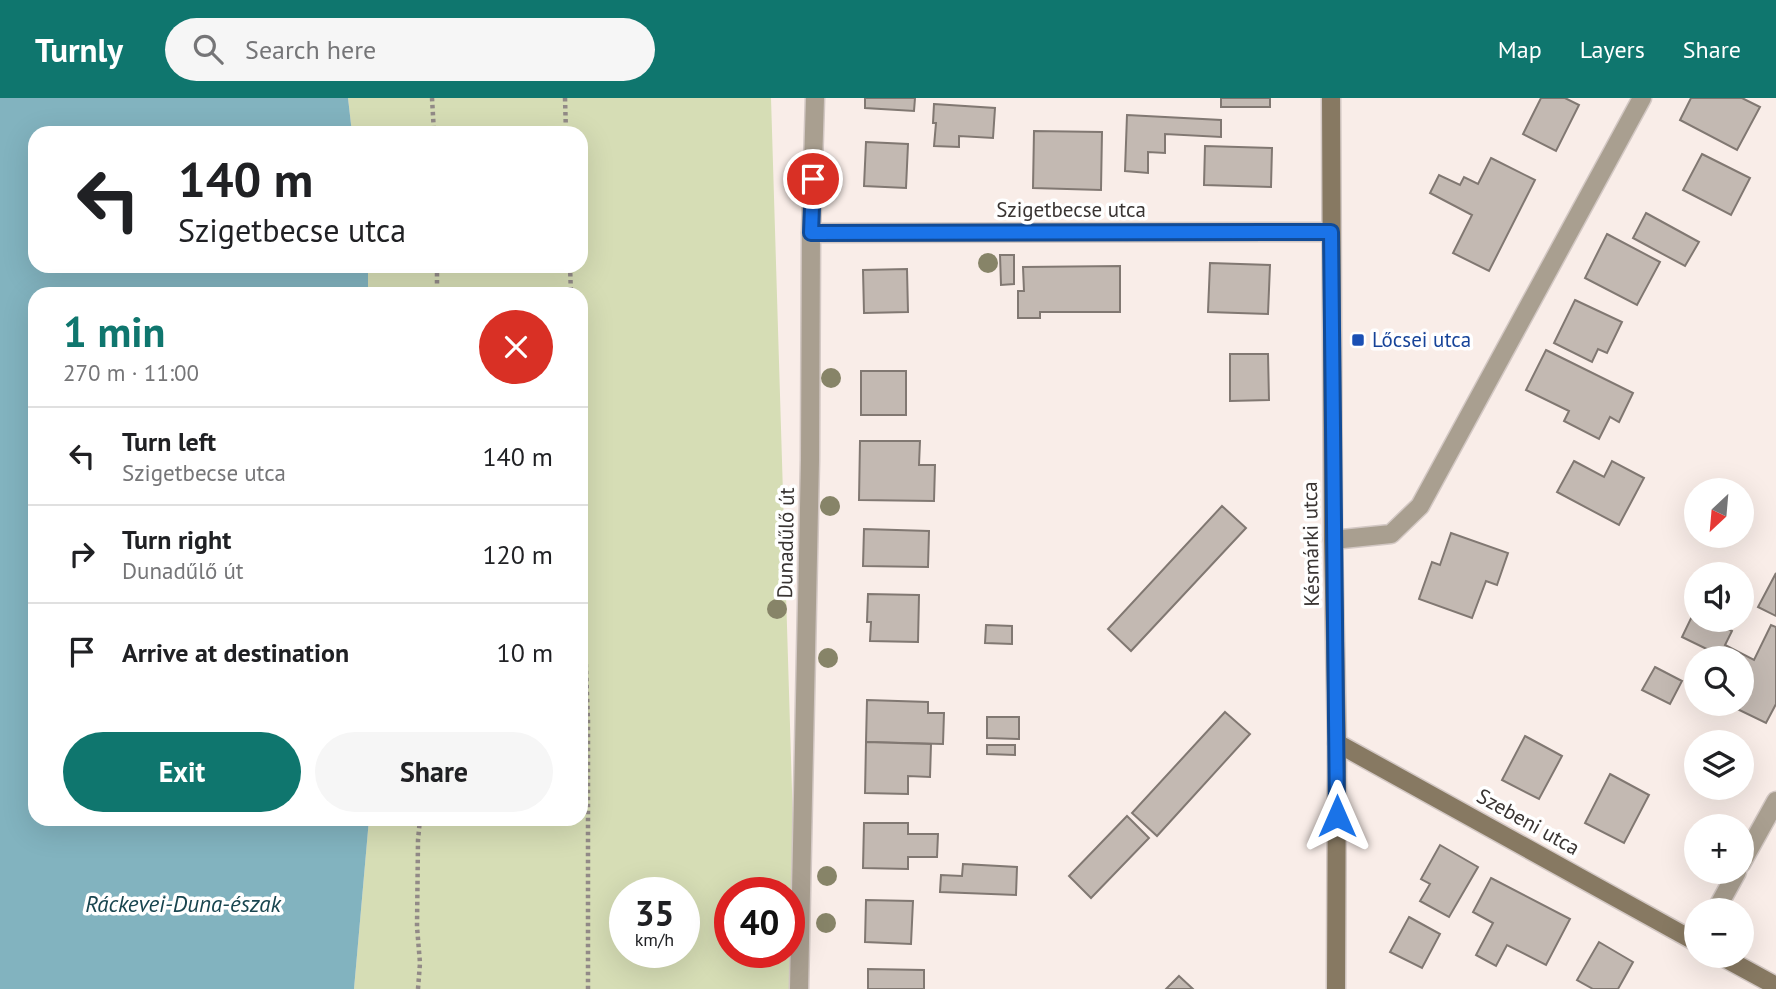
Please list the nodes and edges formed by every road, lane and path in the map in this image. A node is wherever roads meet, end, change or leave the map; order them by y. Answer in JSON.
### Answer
{"nodes":[{"id":1,"x":432,"y":98,"type":"edge"},
{"id":2,"x":565,"y":98,"type":"edge"},
{"id":3,"x":816,"y":98,"type":"edge"},
{"id":4,"x":1331,"y":98,"type":"edge"},
{"id":5,"x":1642,"y":98,"type":"edge"},
{"id":6,"x":434,"y":126,"type":"edge"},
{"id":7,"x":566,"y":126,"type":"edge"},
{"id":8,"x":1331,"y":232,"type":"junction"},
{"id":9,"x":811,"y":233,"type":"junction"},
{"id":10,"x":1333,"y":540,"type":"junction"},
{"id":11,"x":588,"y":720,"type":"edge"},
{"id":12,"x":1338,"y":743,"type":"junction"},
{"id":13,"x":1776,"y":801,"type":"edge"},
{"id":14,"x":419,"y":826,"type":"edge"},
{"id":15,"x":1754,"y":841,"type":"edge"},
{"id":16,"x":1684,"y":935,"type":"edge"},
{"id":17,"x":1743,"y":968,"type":"edge"},
{"id":18,"x":1776,"y":986,"type":"edge"},
{"id":19,"x":418,"y":989,"type":"edge"},
{"id":20,"x":588,"y":989,"type":"edge"},
{"id":21,"x":799,"y":989,"type":"edge"},
{"id":22,"x":1336,"y":989,"type":"edge"}],
"edges":[{"from":1,"to":6,"type":"path"},
{"from":2,"to":7,"type":"path"},
{"from":3,"to":9,"type":"street","name":"Dunadűlő út"},
{"from":4,"to":8,"type":"street","name":"Késmárki utca"},
{"from":5,"to":10,"type":"street"},
{"from":8,"to":9,"type":"street","name":"Szigetbecse utca"},
{"from":8,"to":10,"type":"street","name":"Késmárki utca"},
{"from":9,"to":21,"type":"street","name":"Dunadűlő út"},
{"from":10,"to":12,"type":"street","name":"Késmárki utca"},
{"from":11,"to":20,"type":"path"},
{"from":12,"to":16,"type":"street","name":"Szebeni utca"},
{"from":12,"to":22,"type":"street","name":"Késmárki utca"},
{"from":13,"to":15,"type":"street"},
{"from":14,"to":19,"type":"path"},
{"from":17,"to":18,"type":"street"}]}
